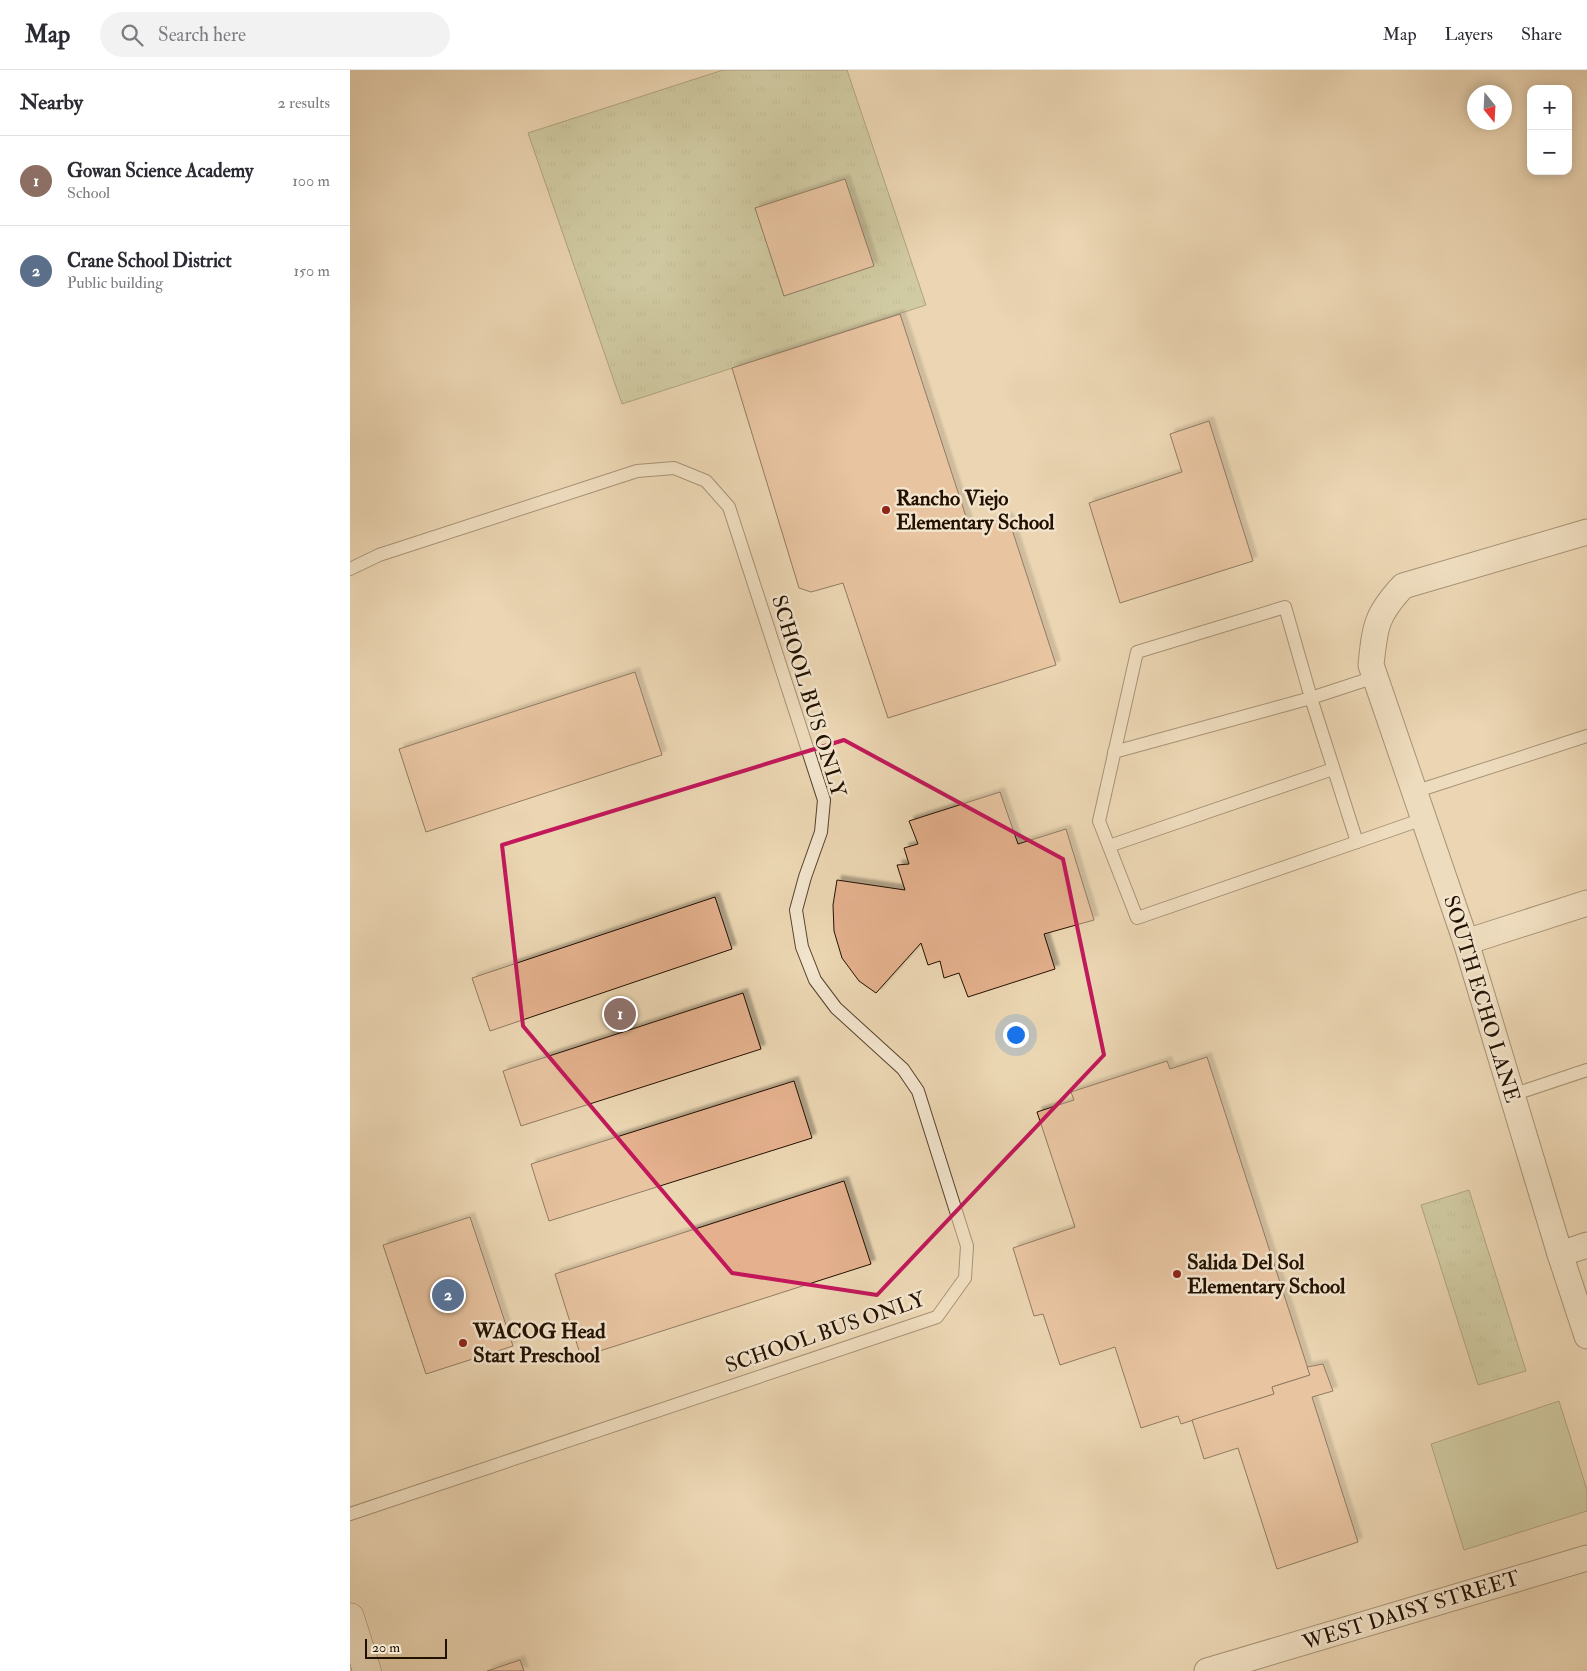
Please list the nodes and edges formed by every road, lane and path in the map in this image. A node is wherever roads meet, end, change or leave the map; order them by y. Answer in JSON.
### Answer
{"nodes":[{"id":1,"x":1587,"y":532,"type":"edge"},
{"id":2,"x":350,"y":569,"type":"edge"},
{"id":3,"x":1373,"y":671,"type":"junction"},
{"id":4,"x":1311,"y":698,"type":"junction"},
{"id":5,"x":1587,"y":736,"type":"edge"},
{"id":6,"x":1114,"y":752,"type":"junction"},
{"id":7,"x":1334,"y":769,"type":"junction"},
{"id":8,"x":1414,"y":792,"type":"junction"},
{"id":9,"x":1423,"y":819,"type":"junction"},
{"id":10,"x":1357,"y":842,"type":"junction"},
{"id":11,"x":1108,"y":846,"type":"junction"},
{"id":12,"x":1587,"y":903,"type":"edge"},
{"id":13,"x":1466,"y":942,"type":"junction"},
{"id":14,"x":1587,"y":1070,"type":"edge"},
{"id":15,"x":1512,"y":1095,"type":"junction"},
{"id":16,"x":1587,"y":1245,"type":"edge"},
{"id":17,"x":1560,"y":1254,"type":"junction"},
{"id":18,"x":1587,"y":1336,"type":"edge"},
{"id":19,"x":350,"y":1514,"type":"edge"},
{"id":20,"x":1587,"y":1558,"type":"edge"},
{"id":21,"x":350,"y":1618,"type":"edge"},
{"id":22,"x":367,"y":1671,"type":"edge"},
{"id":23,"x":1207,"y":1671,"type":"edge"}],
"edges":[{"from":1,"to":3,"type":"street"},
{"from":2,"to":19,"type":"lane","name":"SCHOOL BUS ONLY"},
{"from":3,"to":4,"type":"lane"},
{"from":3,"to":8,"type":"street","name":"SOUTH ECHO LANE"},
{"from":4,"to":6,"type":"lane"},
{"from":4,"to":6,"type":"lane"},
{"from":4,"to":7,"type":"lane"},
{"from":5,"to":8,"type":"lane"},
{"from":6,"to":11,"type":"lane"},
{"from":7,"to":10,"type":"lane"},
{"from":7,"to":11,"type":"lane"},
{"from":8,"to":9,"type":"street","name":"SOUTH ECHO LANE"},
{"from":9,"to":10,"type":"lane"},
{"from":9,"to":13,"type":"street","name":"SOUTH ECHO LANE"},
{"from":10,"to":11,"type":"lane"},
{"from":12,"to":13,"type":"street"},
{"from":13,"to":15,"type":"street","name":"SOUTH ECHO LANE"},
{"from":14,"to":15,"type":"lane"},
{"from":15,"to":17,"type":"street","name":"SOUTH ECHO LANE"},
{"from":16,"to":17,"type":"street"},
{"from":17,"to":18,"type":"street","name":"SOUTH ECHO LANE"},
{"from":20,"to":23,"type":"street","name":"WEST DAISY STREET"},
{"from":21,"to":22,"type":"main road"}]}
